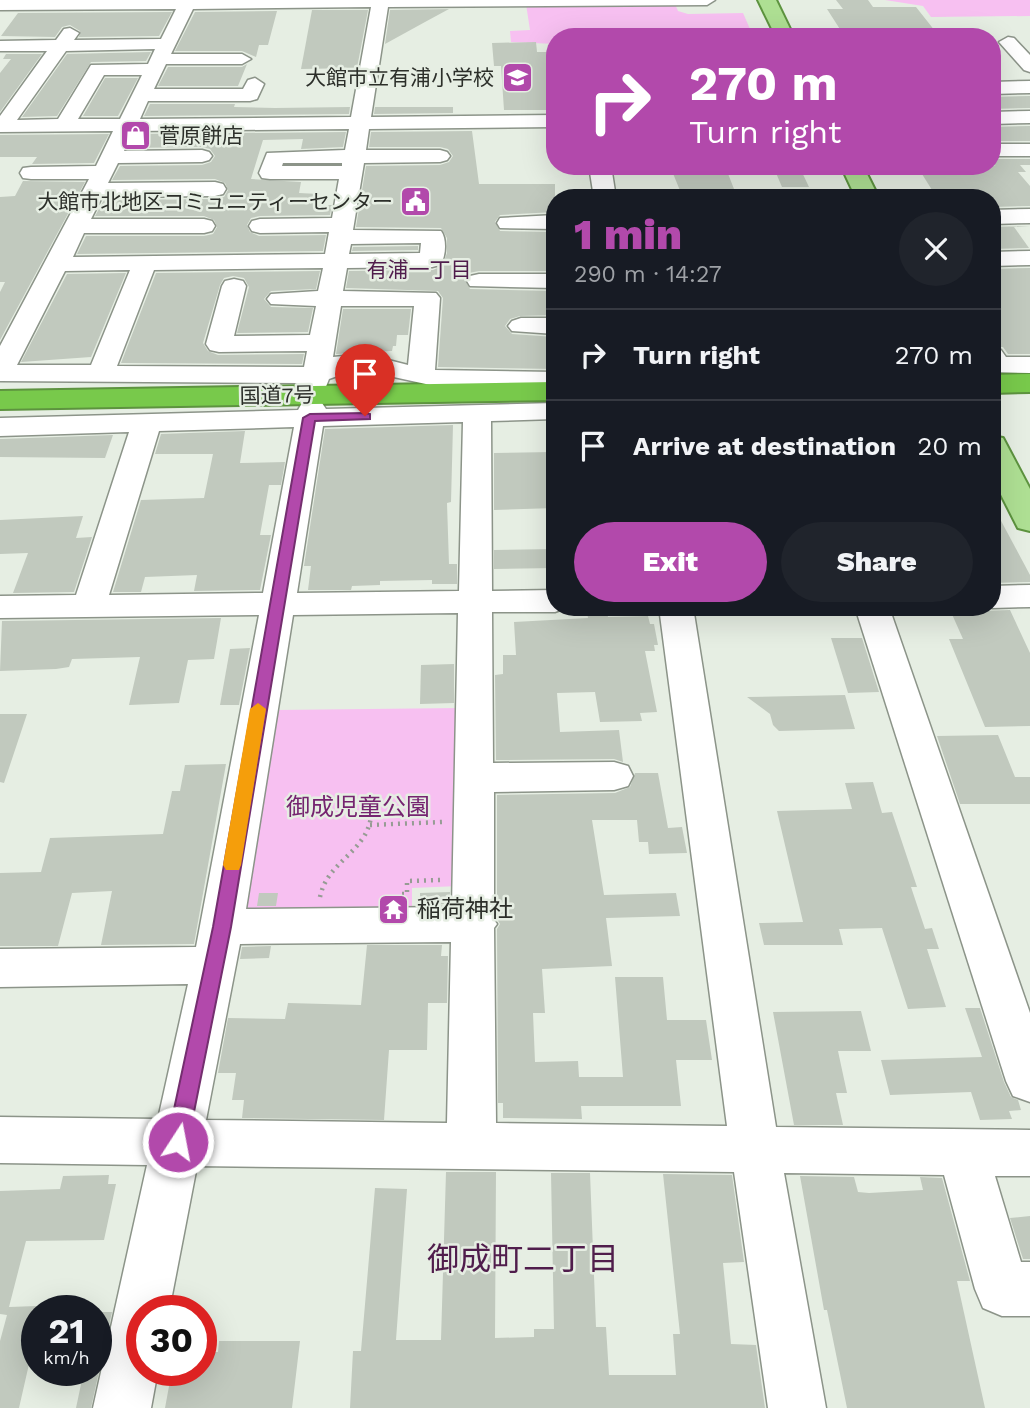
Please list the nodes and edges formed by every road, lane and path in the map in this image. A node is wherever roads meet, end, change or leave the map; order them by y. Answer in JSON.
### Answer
{"nodes":[{"id":1,"x":574,"y":0,"type":"edge"},
{"id":2,"x":707,"y":0,"type":"edge"},
{"id":3,"x":767,"y":0,"type":"edge"},
{"id":4,"x":188,"y":1,"type":"edge"},
{"id":5,"x":287,"y":1,"type":"edge"},
{"id":6,"x":381,"y":1,"type":"edge"},
{"id":7,"x":88,"y":4,"type":"junction"},
{"id":8,"x":0,"y":5,"type":"edge"},
{"id":9,"x":176,"y":24,"type":"junction"},
{"id":10,"x":203,"y":24,"type":"dead end"},
{"id":11,"x":151,"y":25,"type":"dead end"},
{"id":12,"x":781,"y":28,"type":"edge"},
{"id":13,"x":1008,"y":42,"type":"dead end"},
{"id":14,"x":62,"y":45,"type":"junction"},
{"id":15,"x":0,"y":46,"type":"edge"},
{"id":16,"x":238,"y":52,"type":"dead end"},
{"id":17,"x":161,"y":55,"type":"junction"},
{"id":18,"x":1004,"y":65,"type":"dead end"},
{"id":19,"x":1029,"y":65,"type":"edge"},
{"id":20,"x":1030,"y":87,"type":"edge"},
{"id":21,"x":1001,"y":88,"type":"edge"},
{"id":22,"x":140,"y":95,"type":"junction"},
{"id":23,"x":250,"y":95,"type":"dead end"},
{"id":24,"x":1030,"y":117,"type":"edge"},
{"id":25,"x":1001,"y":118,"type":"edge"},
{"id":26,"x":546,"y":123,"type":"edge"},
{"id":27,"x":125,"y":124,"type":"junction"},
{"id":28,"x":65,"y":125,"type":"junction"},
{"id":29,"x":2,"y":126,"type":"edge"},
{"id":30,"x":444,"y":148,"type":"dead end"},
{"id":31,"x":1001,"y":150,"type":"edge"},
{"id":32,"x":1030,"y":150,"type":"edge"},
{"id":33,"x":202,"y":156,"type":"dead end"},
{"id":34,"x":354,"y":156,"type":"junction"},
{"id":35,"x":31,"y":173,"type":"dead end"},
{"id":36,"x":101,"y":173,"type":"junction"},
{"id":37,"x":215,"y":189,"type":"dead end"},
{"id":38,"x":270,"y":190,"type":"dead end"},
{"id":39,"x":1030,"y":216,"type":"edge"},
{"id":40,"x":1001,"y":217,"type":"edge"},
{"id":41,"x":546,"y":222,"type":"edge"},
{"id":42,"x":508,"y":223,"type":"dead end"},
{"id":43,"x":75,"y":226,"type":"junction"},
{"id":44,"x":204,"y":226,"type":"dead end"},
{"id":45,"x":260,"y":226,"type":"dead end"},
{"id":46,"x":342,"y":231,"type":"junction"},
{"id":47,"x":1030,"y":258,"type":"edge"},
{"id":48,"x":1001,"y":259,"type":"edge"},
{"id":49,"x":336,"y":262,"type":"junction"},
{"id":50,"x":145,"y":263,"type":"junction"},
{"id":51,"x":57,"y":264,"type":"junction"},
{"id":52,"x":479,"y":281,"type":"dead end"},
{"id":53,"x":546,"y":281,"type":"edge"},
{"id":54,"x":234,"y":286,"type":"dead end"},
{"id":55,"x":331,"y":298,"type":"junction"},
{"id":56,"x":280,"y":299,"type":"dead end"},
{"id":57,"x":546,"y":326,"type":"edge"},
{"id":58,"x":521,"y":327,"type":"dead end"},
{"id":59,"x":322,"y":343,"type":"junction"},
{"id":60,"x":1001,"y":365,"type":"edge"},
{"id":61,"x":1030,"y":365,"type":"edge"},
{"id":62,"x":0,"y":372,"type":"edge"},
{"id":63,"x":101,"y":373,"type":"junction"},
{"id":64,"x":421,"y":376,"type":"junction"},
{"id":65,"x":546,"y":380,"type":"edge"},
{"id":66,"x":1030,"y":383,"type":"edge"},
{"id":67,"x":1001,"y":384,"type":"edge"},
{"id":68,"x":546,"y":391,"type":"edge"},
{"id":69,"x":313,"y":396,"type":"junction"},
{"id":70,"x":0,"y":400,"type":"edge"},
{"id":71,"x":546,"y":411,"type":"edge"},
{"id":72,"x":477,"y":414,"type":"junction"},
{"id":73,"x":147,"y":422,"type":"junction"},
{"id":74,"x":0,"y":426,"type":"edge"},
{"id":75,"x":1001,"y":463,"type":"edge"},
{"id":76,"x":1030,"y":521,"type":"edge"},
{"id":77,"x":1030,"y":596,"type":"edge"},
{"id":78,"x":1001,"y":597,"type":"edge"},
{"id":79,"x":546,"y":601,"type":"edge"},
{"id":80,"x":474,"y":602,"type":"junction"},
{"id":81,"x":278,"y":603,"type":"junction"},
{"id":82,"x":89,"y":606,"type":"junction"},
{"id":83,"x":0,"y":607,"type":"edge"},
{"id":84,"x":677,"y":616,"type":"edge"},
{"id":85,"x":875,"y":616,"type":"edge"},
{"id":86,"x":614,"y":776,"type":"dead end"},
{"id":87,"x":474,"y":778,"type":"junction"},
{"id":88,"x":373,"y":799,"type":"dead end"},
{"id":89,"x":452,"y":822,"type":"dead end"},
{"id":90,"x":370,"y":825,"type":"junction"},
{"id":91,"x":451,"y":880,"type":"dead end"},
{"id":92,"x":393,"y":894,"type":"dead end"},
{"id":93,"x":323,"y":906,"type":"junction"},
{"id":94,"x":475,"y":924,"type":"junction"},
{"id":95,"x":218,"y":946,"type":"junction"},
{"id":96,"x":0,"y":968,"type":"edge"},
{"id":97,"x":1030,"y":1081,"type":"edge"},
{"id":98,"x":0,"y":1140,"type":"edge"},
{"id":99,"x":178,"y":1142,"type":"junction"},
{"id":100,"x":471,"y":1146,"type":"junction"},
{"id":101,"x":755,"y":1150,"type":"junction"},
{"id":102,"x":963,"y":1152,"type":"junction"},
{"id":103,"x":1030,"y":1153,"type":"edge"},
{"id":104,"x":1030,"y":1289,"type":"edge"},
{"id":105,"x":146,"y":1295,"type":"edge"},
{"id":106,"x":127,"y":1386,"type":"edge"},
{"id":107,"x":122,"y":1408,"type":"edge"},
{"id":108,"x":797,"y":1408,"type":"edge"}],
"edges":[{"from":1,"to":2,"type":"street"},
{"from":1,"to":6,"type":"street"},
{"from":3,"to":12,"type":"main road"},
{"from":4,"to":5,"type":"street"},
{"from":4,"to":7,"type":"street"},
{"from":4,"to":9,"type":"street"},
{"from":5,"to":6,"type":"street"},
{"from":6,"to":34,"type":"street"},
{"from":7,"to":8,"type":"street"},
{"from":7,"to":14,"type":"street"},
{"from":9,"to":10,"type":"street"},
{"from":9,"to":11,"type":"street"},
{"from":9,"to":17,"type":"street"},
{"from":13,"to":19,"type":"street"},
{"from":14,"to":15,"type":"street"},
{"from":14,"to":17,"type":"street"},
{"from":14,"to":29,"type":"street"},
{"from":16,"to":17,"type":"street"},
{"from":17,"to":22,"type":"street"},
{"from":17,"to":28,"type":"street"},
{"from":18,"to":19,"type":"street"},
{"from":20,"to":21,"type":"street"},
{"from":22,"to":23,"type":"street"},
{"from":22,"to":27,"type":"street"},
{"from":24,"to":25,"type":"street"},
{"from":26,"to":34,"type":"street"},
{"from":27,"to":28,"type":"street"},
{"from":27,"to":34,"type":"street"},
{"from":27,"to":36,"type":"street"},
{"from":28,"to":29,"type":"street"},
{"from":30,"to":34,"type":"street"},
{"from":31,"to":32,"type":"street"},
{"from":33,"to":36,"type":"street"},
{"from":34,"to":38,"type":"street"},
{"from":34,"to":46,"type":"street"},
{"from":35,"to":36,"type":"street"},
{"from":36,"to":37,"type":"street"},
{"from":36,"to":43,"type":"street"},
{"from":39,"to":40,"type":"street"},
{"from":41,"to":42,"type":"street"},
{"from":43,"to":44,"type":"street"},
{"from":43,"to":51,"type":"street"},
{"from":45,"to":46,"type":"street"},
{"from":46,"to":49,"type":"street"},
{"from":46,"to":49,"type":"street"},
{"from":47,"to":48,"type":"street"},
{"from":49,"to":50,"type":"street"},
{"from":49,"to":55,"type":"street"},
{"from":50,"to":51,"type":"street"},
{"from":50,"to":63,"type":"street"},
{"from":51,"to":62,"type":"street"},
{"from":52,"to":53,"type":"street"},
{"from":54,"to":59,"type":"street"},
{"from":55,"to":56,"type":"street"},
{"from":55,"to":59,"type":"street"},
{"from":55,"to":64,"type":"street"},
{"from":57,"to":58,"type":"street"},
{"from":59,"to":69,"type":"street"},
{"from":60,"to":61,"type":"street"},
{"from":62,"to":63,"type":"street"},
{"from":63,"to":69,"type":"street"},
{"from":64,"to":65,"type":"street"},
{"from":64,"to":69,"type":"street"},
{"from":66,"to":67,"type":"highway"},
{"from":68,"to":70,"type":"highway","name":"国道7号"},
{"from":69,"to":72,"type":"street"},
{"from":69,"to":73,"type":"street"},
{"from":69,"to":81,"type":"street"},
{"from":71,"to":72,"type":"street"},
{"from":72,"to":80,"type":"street"},
{"from":73,"to":74,"type":"street"},
{"from":73,"to":82,"type":"street"},
{"from":75,"to":76,"type":"main road"},
{"from":77,"to":78,"type":"street"},
{"from":79,"to":80,"type":"street"},
{"from":80,"to":81,"type":"street"},
{"from":80,"to":87,"type":"street"},
{"from":81,"to":82,"type":"street"},
{"from":81,"to":95,"type":"street"},
{"from":82,"to":83,"type":"street"},
{"from":84,"to":101,"type":"street"},
{"from":85,"to":97,"type":"street"},
{"from":86,"to":87,"type":"street"},
{"from":87,"to":94,"type":"street"},
{"from":88,"to":90,"type":"path"},
{"from":89,"to":90,"type":"path"},
{"from":90,"to":93,"type":"path"},
{"from":91,"to":92,"type":"path"},
{"from":93,"to":94,"type":"street"},
{"from":93,"to":95,"type":"street"},
{"from":94,"to":100,"type":"street"},
{"from":95,"to":96,"type":"street"},
{"from":95,"to":99,"type":"street"},
{"from":98,"to":99,"type":"street"},
{"from":99,"to":100,"type":"street"},
{"from":99,"to":105,"type":"street"},
{"from":100,"to":101,"type":"street"},
{"from":101,"to":102,"type":"street"},
{"from":101,"to":108,"type":"street"},
{"from":102,"to":103,"type":"street"},
{"from":102,"to":104,"type":"street"},
{"from":106,"to":107,"type":"street"}]}
